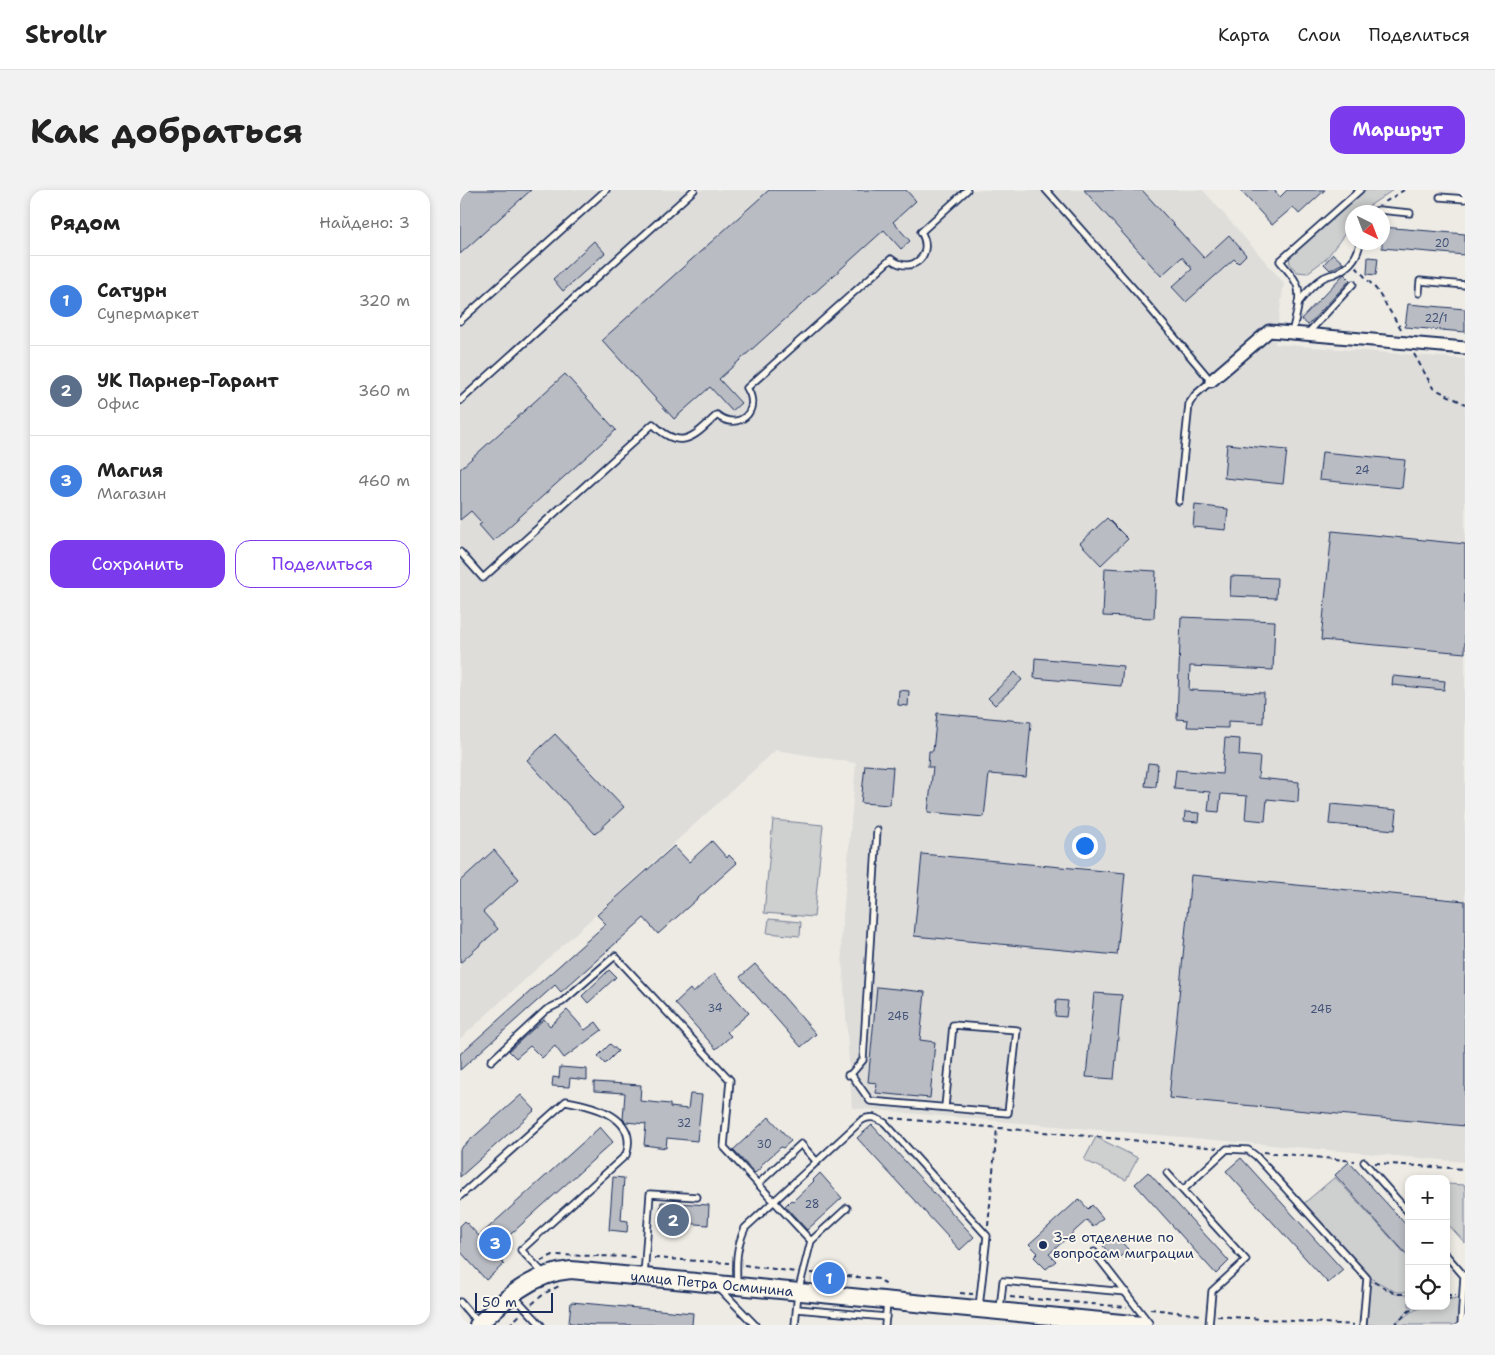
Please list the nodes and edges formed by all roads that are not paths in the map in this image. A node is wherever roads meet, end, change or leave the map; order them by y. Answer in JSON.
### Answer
{"nodes":[{"id":1,"x":606,"y":190,"type":"edge"},
{"id":2,"x":694,"y":190,"type":"edge"},
{"id":3,"x":967,"y":190,"type":"edge"},
{"id":4,"x":1046,"y":190,"type":"edge"},
{"id":5,"x":1360,"y":190,"type":"edge"},
{"id":6,"x":1440,"y":197,"type":"dead end"},
{"id":7,"x":1465,"y":199,"type":"edge"},
{"id":8,"x":1390,"y":211,"type":"edge"},
{"id":9,"x":1410,"y":213,"type":"dead end"},
{"id":10,"x":1359,"y":250,"type":"edge"},
{"id":11,"x":1353,"y":284,"type":"dead end"},
{"id":12,"x":1465,"y":285,"type":"edge"},
{"id":13,"x":1419,"y":293,"type":"dead end"},
{"id":14,"x":1298,"y":303,"type":"junction"},
{"id":15,"x":460,"y":321,"type":"edge"},
{"id":16,"x":1292,"y":333,"type":"junction"},
{"id":17,"x":1306,"y":334,"type":"junction"},
{"id":18,"x":1465,"y":348,"type":"edge"},
{"id":19,"x":1211,"y":381,"type":"junction"},
{"id":20,"x":460,"y":401,"type":"edge"},
{"id":21,"x":1179,"y":501,"type":"dead end"},
{"id":22,"x":460,"y":552,"type":"edge"},
{"id":23,"x":877,"y":830,"type":"dead end"},
{"id":24,"x":491,"y":1061,"type":"dead end"},
{"id":25,"x":945,"y":1107,"type":"junction"},
{"id":26,"x":817,"y":1162,"type":"junction"},
{"id":27,"x":1364,"y":1162,"type":"road end"},
{"id":28,"x":1168,"y":1173,"type":"dead end"},
{"id":29,"x":758,"y":1184,"type":"junction"},
{"id":30,"x":1182,"y":1190,"type":"junction"},
{"id":31,"x":460,"y":1196,"type":"edge"},
{"id":32,"x":697,"y":1198,"type":"dead end"},
{"id":33,"x":774,"y":1202,"type":"junction"},
{"id":34,"x":847,"y":1208,"type":"dead end"},
{"id":35,"x":1405,"y":1208,"type":"edge"},
{"id":36,"x":811,"y":1241,"type":"junction"},
{"id":37,"x":1094,"y":1252,"type":"dead end"},
{"id":38,"x":1450,"y":1259,"type":"edge"},
{"id":39,"x":539,"y":1270,"type":"junction"},
{"id":40,"x":1465,"y":1275,"type":"edge"},
{"id":41,"x":644,"y":1276,"type":"junction"},
{"id":42,"x":716,"y":1284,"type":"junction"},
{"id":43,"x":737,"y":1286,"type":"junction"},
{"id":44,"x":798,"y":1292,"type":"junction"},
{"id":45,"x":1126,"y":1292,"type":"junction"},
{"id":46,"x":513,"y":1294,"type":"junction"},
{"id":47,"x":887,"y":1300,"type":"junction"},
{"id":48,"x":460,"y":1302,"type":"edge"},
{"id":49,"x":980,"y":1302,"type":"junction"},
{"id":50,"x":1001,"y":1303,"type":"junction"},
{"id":51,"x":797,"y":1309,"type":"junction"},
{"id":52,"x":886,"y":1317,"type":"junction"},
{"id":53,"x":480,"y":1323,"type":"edge"},
{"id":54,"x":541,"y":1325,"type":"edge"},
{"id":55,"x":755,"y":1325,"type":"edge"},
{"id":56,"x":795,"y":1325,"type":"edge"},
{"id":57,"x":885,"y":1325,"type":"edge"},
{"id":58,"x":1144,"y":1325,"type":"edge"},
{"id":59,"x":1150,"y":1325,"type":"edge"},
{"id":60,"x":1209,"y":1325,"type":"edge"},
{"id":61,"x":1363,"y":1325,"type":"edge"},
{"id":62,"x":1461,"y":1325,"type":"edge"}],
"edges":[{"from":1,"to":15,"type":"lane"},
{"from":2,"to":20,"type":"lane"},
{"from":3,"to":22,"type":"lane"},
{"from":4,"to":19,"type":"lane"},
{"from":5,"to":14,"type":"lane"},
{"from":6,"to":7,"type":"lane"},
{"from":8,"to":9,"type":"lane"},
{"from":10,"to":14,"type":"lane"},
{"from":11,"to":17,"type":"lane"},
{"from":12,"to":13,"type":"lane"},
{"from":14,"to":16,"type":"lane"},
{"from":16,"to":17,"type":"street"},
{"from":16,"to":19,"type":"street"},
{"from":17,"to":18,"type":"street"},
{"from":19,"to":21,"type":"lane"},
{"from":23,"to":25,"type":"lane"},
{"from":24,"to":29,"type":"lane"},
{"from":25,"to":25,"type":"lane"},
{"from":26,"to":29,"type":"lane"},
{"from":26,"to":33,"type":"lane"},
{"from":26,"to":49,"type":"lane"},
{"from":27,"to":35,"type":"lane"},
{"from":28,"to":30,"type":"lane"},
{"from":29,"to":33,"type":"lane"},
{"from":30,"to":60,"type":"lane"},
{"from":30,"to":61,"type":"lane"},
{"from":31,"to":39,"type":"lane"},
{"from":32,"to":41,"type":"lane"},
{"from":33,"to":36,"type":"lane"},
{"from":33,"to":43,"type":"lane"},
{"from":34,"to":36,"type":"lane"},
{"from":36,"to":44,"type":"lane"},
{"from":37,"to":45,"type":"lane"},
{"from":38,"to":40,"type":"lane"},
{"from":39,"to":41,"type":"main road","name":"улица Петра Осминина"},
{"from":39,"to":46,"type":"main road","name":"улица Петра Осминина"},
{"from":40,"to":62,"type":"lane"},
{"from":41,"to":42,"type":"main road","name":"улица Петра Осминина"},
{"from":42,"to":43,"type":"main road","name":"улица Петра Осминина"},
{"from":42,"to":55,"type":"lane"},
{"from":43,"to":44,"type":"main road","name":"улица Петра Осминина"},
{"from":44,"to":47,"type":"main road","name":"улица Петра Осминина"},
{"from":44,"to":51,"type":"lane"},
{"from":45,"to":50,"type":"lane"},
{"from":45,"to":59,"type":"lane"},
{"from":46,"to":53,"type":"main road","name":"улица Петра Осминина"},
{"from":46,"to":54,"type":"lane"},
{"from":47,"to":49,"type":"main road","name":"улица Петра Осминина"},
{"from":47,"to":52,"type":"lane"},
{"from":48,"to":53,"type":"lane"},
{"from":49,"to":50,"type":"main road","name":"улица Петра Осминина"},
{"from":50,"to":58,"type":"main road","name":"улица Петра Осминина"},
{"from":51,"to":52,"type":"lane"},
{"from":51,"to":56,"type":"lane"},
{"from":52,"to":57,"type":"lane"}]}
